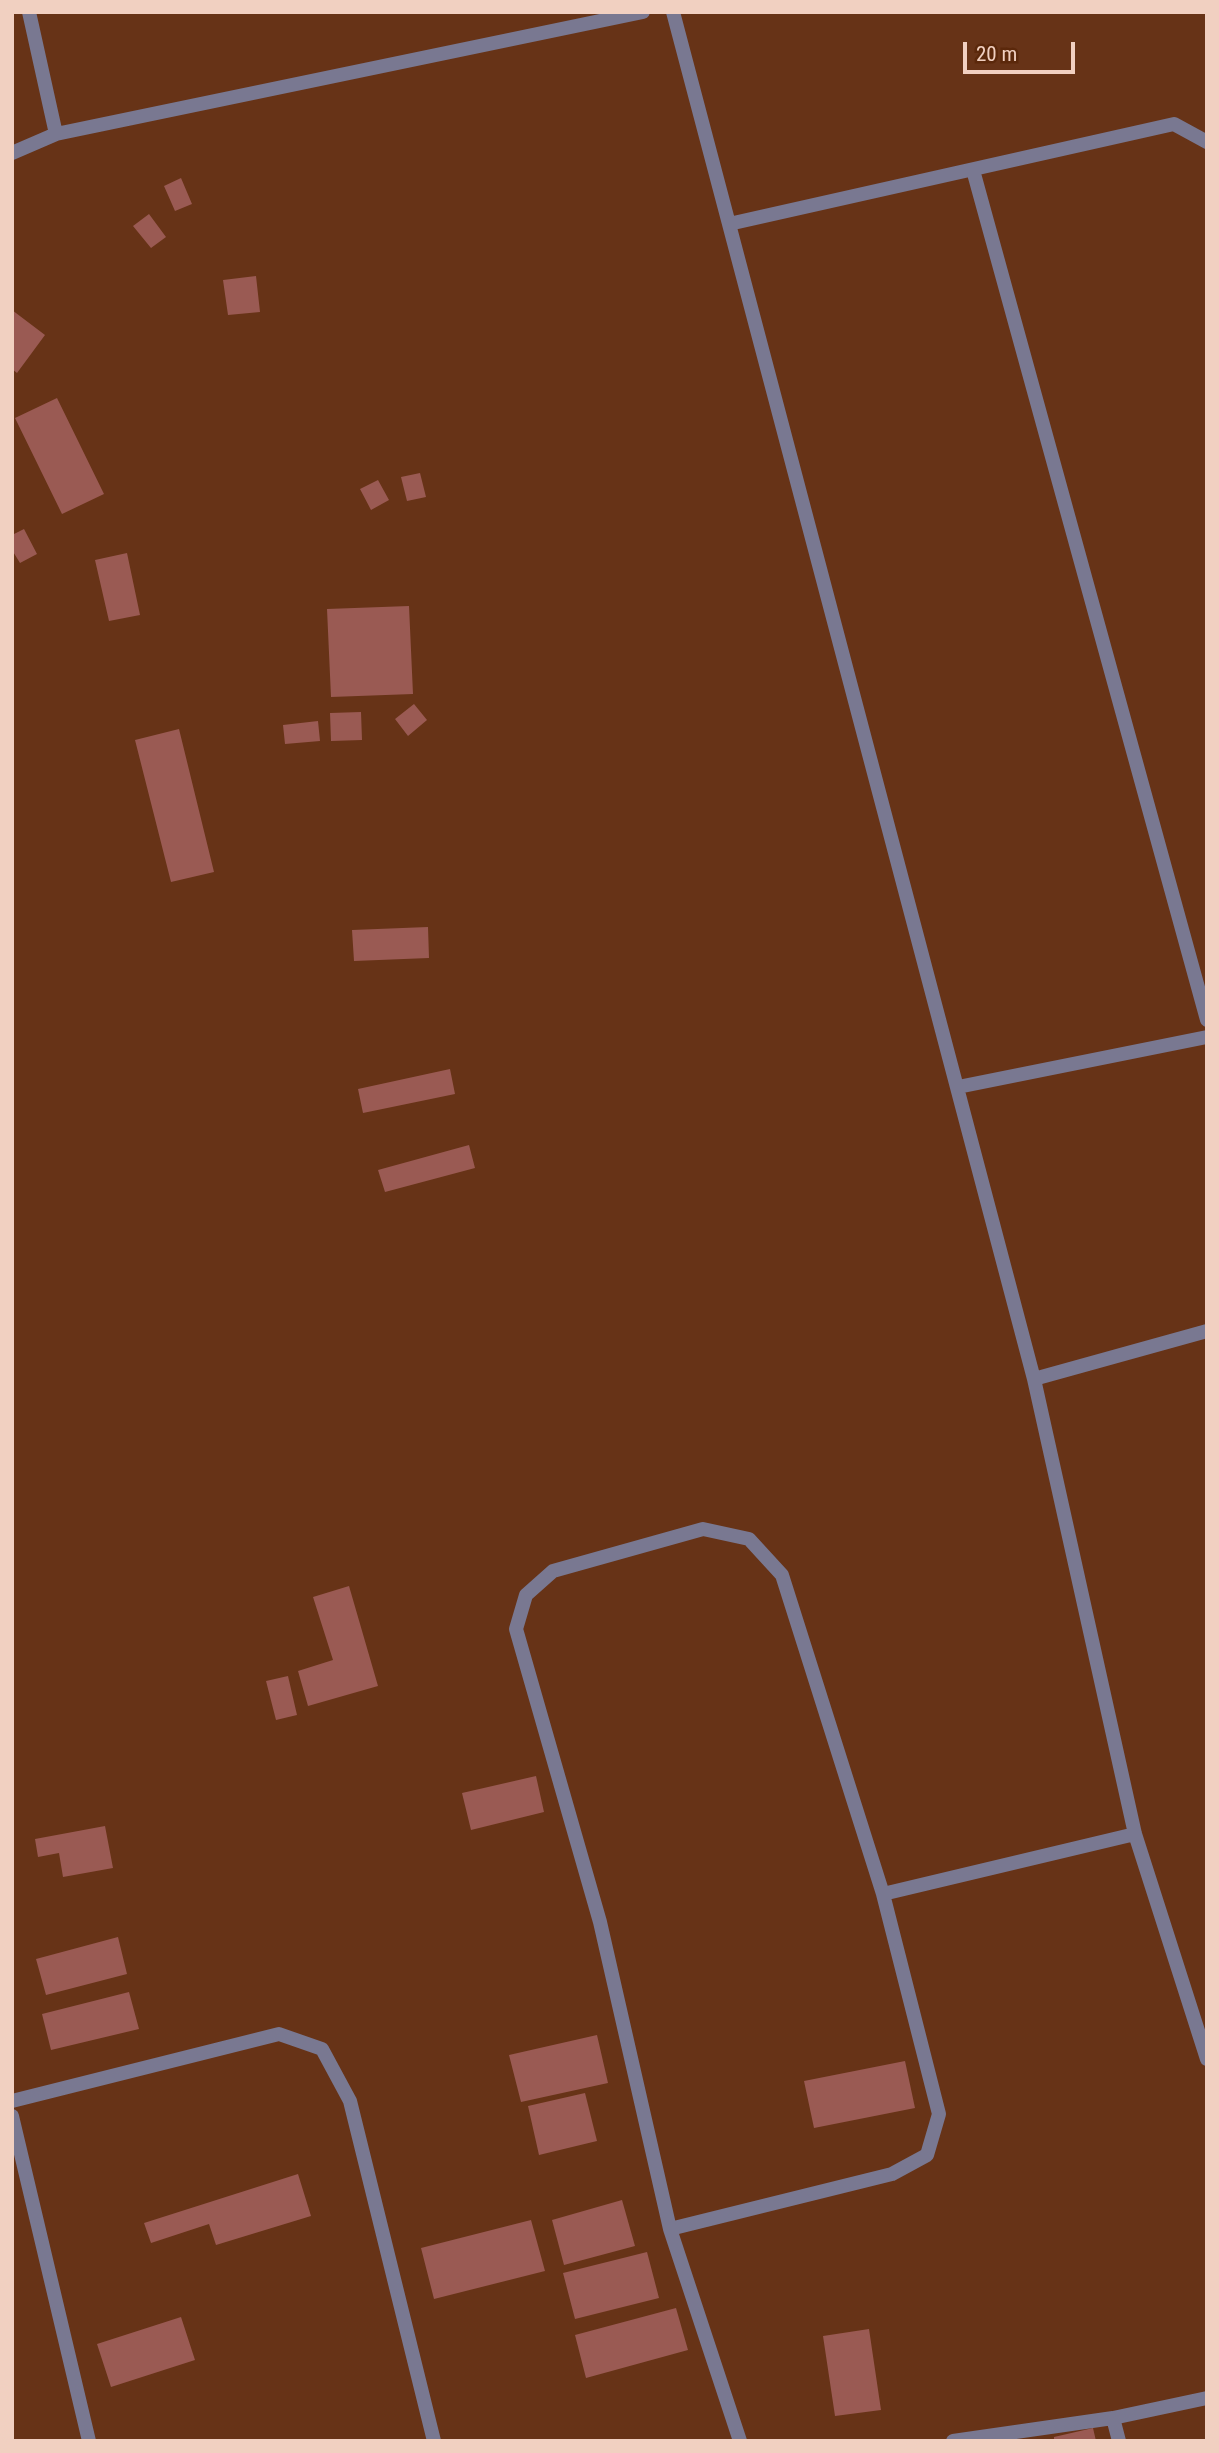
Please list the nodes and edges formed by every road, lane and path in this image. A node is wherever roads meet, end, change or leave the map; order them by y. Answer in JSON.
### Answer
{"nodes":[{"id":1,"x":29,"y":12,"type":"edge"},
{"id":2,"x":643,"y":12,"type":"edge"},
{"id":3,"x":673,"y":12,"type":"edge"},
{"id":4,"x":56,"y":134,"type":"junction"},
{"id":5,"x":1207,"y":142,"type":"edge"},
{"id":6,"x":12,"y":153,"type":"edge"},
{"id":7,"x":973,"y":170,"type":"junction"},
{"id":8,"x":729,"y":224,"type":"junction"},
{"id":9,"x":1207,"y":1020,"type":"edge"},
{"id":10,"x":1207,"y":1037,"type":"edge"},
{"id":11,"x":958,"y":1087,"type":"junction"},
{"id":12,"x":1207,"y":1331,"type":"edge"},
{"id":13,"x":1034,"y":1379,"type":"junction"},
{"id":14,"x":1135,"y":1834,"type":"junction"},
{"id":15,"x":883,"y":1894,"type":"junction"},
{"id":16,"x":1207,"y":2059,"type":"edge"},
{"id":17,"x":12,"y":2101,"type":"edge"},
{"id":18,"x":12,"y":2116,"type":"edge"},
{"id":19,"x":670,"y":2229,"type":"junction"},
{"id":20,"x":1207,"y":2398,"type":"edge"},
{"id":21,"x":1113,"y":2418,"type":"junction"},
{"id":22,"x":89,"y":2441,"type":"edge"},
{"id":23,"x":434,"y":2441,"type":"edge"},
{"id":24,"x":740,"y":2441,"type":"edge"},
{"id":25,"x":953,"y":2441,"type":"edge"},
{"id":26,"x":1119,"y":2441,"type":"edge"}],
"edges":[{"from":1,"to":4,"type":"street"},
{"from":2,"to":4,"type":"street"},
{"from":3,"to":8,"type":"street"},
{"from":4,"to":6,"type":"street"},
{"from":5,"to":7,"type":"street"},
{"from":7,"to":8,"type":"street"},
{"from":7,"to":9,"type":"street"},
{"from":8,"to":11,"type":"street"},
{"from":10,"to":11,"type":"street"},
{"from":11,"to":13,"type":"street"},
{"from":12,"to":13,"type":"street"},
{"from":13,"to":14,"type":"street"},
{"from":14,"to":15,"type":"street"},
{"from":14,"to":16,"type":"street"},
{"from":15,"to":19,"type":"street"},
{"from":15,"to":19,"type":"street"},
{"from":17,"to":23,"type":"street"},
{"from":18,"to":22,"type":"street"},
{"from":19,"to":24,"type":"street"},
{"from":20,"to":21,"type":"street"},
{"from":21,"to":25,"type":"street"},
{"from":21,"to":26,"type":"street"}]}
